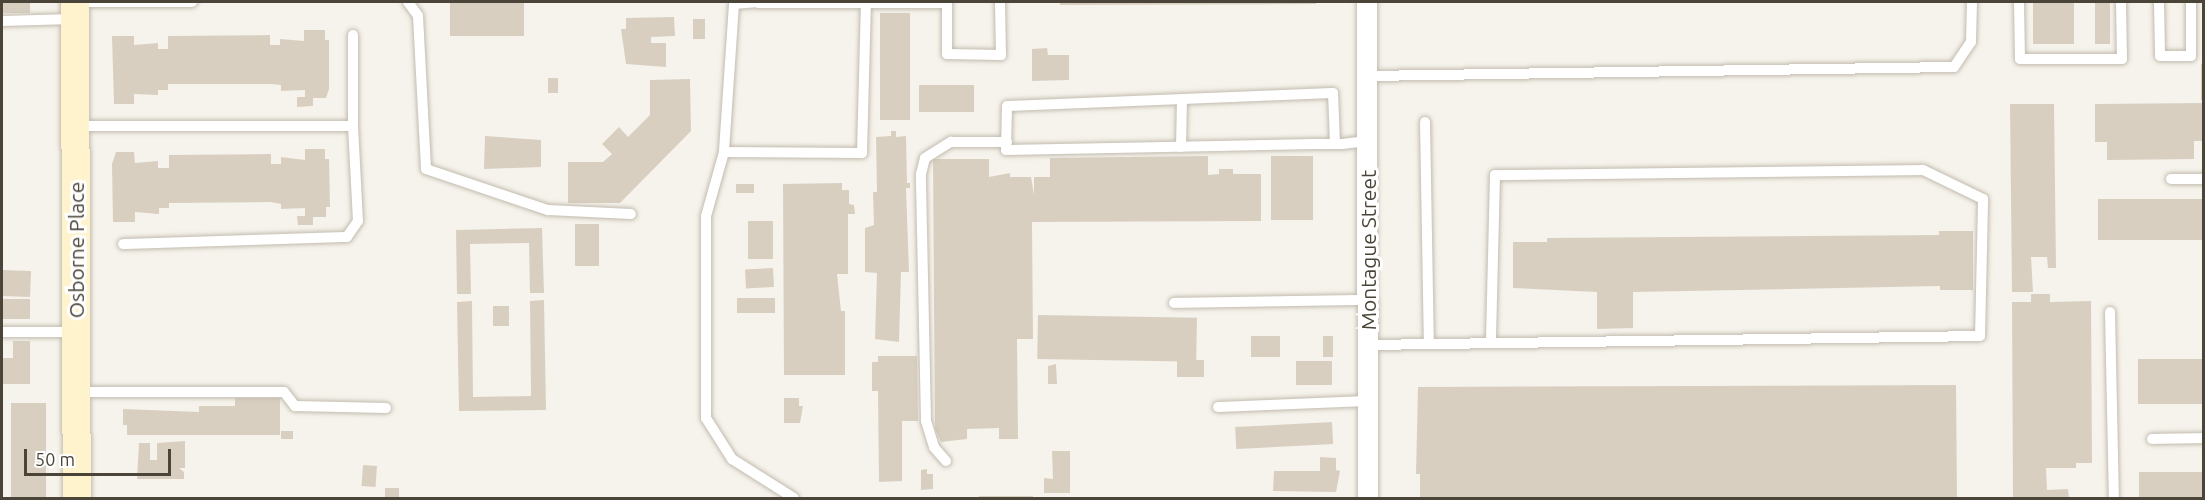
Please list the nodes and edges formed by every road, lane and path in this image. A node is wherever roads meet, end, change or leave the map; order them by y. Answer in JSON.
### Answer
{"nodes":[{"id":1,"x":192,"y":2,"type":"edge"},
{"id":2,"x":408,"y":2,"type":"edge"},
{"id":3,"x":758,"y":2,"type":"edge"},
{"id":4,"x":947,"y":2,"type":"edge"},
{"id":5,"x":1000,"y":2,"type":"edge"},
{"id":6,"x":1367,"y":2,"type":"edge"},
{"id":7,"x":1972,"y":2,"type":"edge"},
{"id":8,"x":2019,"y":2,"type":"edge"},
{"id":9,"x":2121,"y":2,"type":"edge"},
{"id":10,"x":2159,"y":2,"type":"edge"},
{"id":11,"x":2191,"y":2,"type":"edge"},
{"id":12,"x":866,"y":4,"type":"junction"},
{"id":13,"x":79,"y":7,"type":"edge"},
{"id":14,"x":2,"y":21,"type":"edge"},
{"id":15,"x":353,"y":36,"type":"dead end"},
{"id":16,"x":1367,"y":76,"type":"junction"},
{"id":17,"x":1182,"y":99,"type":"junction"},
{"id":18,"x":1425,"y":122,"type":"dead end"},
{"id":19,"x":75,"y":126,"type":"junction"},
{"id":20,"x":353,"y":126,"type":"junction"},
{"id":21,"x":1367,"y":141,"type":"junction"},
{"id":22,"x":1007,"y":142,"type":"junction"},
{"id":23,"x":1335,"y":144,"type":"junction"},
{"id":24,"x":1181,"y":147,"type":"junction"},
{"id":25,"x":724,"y":152,"type":"junction"},
{"id":26,"x":2204,"y":178,"type":"edge"},
{"id":27,"x":2171,"y":179,"type":"dead end"},
{"id":28,"x":631,"y":214,"type":"dead end"},
{"id":29,"x":123,"y":244,"type":"dead end"},
{"id":30,"x":1368,"y":300,"type":"junction"},
{"id":31,"x":1174,"y":303,"type":"dead end"},
{"id":32,"x":2110,"y":312,"type":"dead end"},
{"id":33,"x":2,"y":332,"type":"edge"},
{"id":34,"x":76,"y":332,"type":"junction"},
{"id":35,"x":1491,"y":342,"type":"junction"},
{"id":36,"x":1429,"y":344,"type":"junction"},
{"id":37,"x":1368,"y":345,"type":"junction"},
{"id":38,"x":77,"y":392,"type":"junction"},
{"id":39,"x":1368,"y":401,"type":"junction"},
{"id":40,"x":1218,"y":406,"type":"dead end"},
{"id":41,"x":386,"y":408,"type":"dead end"},
{"id":42,"x":2204,"y":438,"type":"edge"},
{"id":43,"x":2152,"y":439,"type":"dead end"},
{"id":44,"x":946,"y":460,"type":"dead end"},
{"id":45,"x":77,"y":498,"type":"edge"},
{"id":46,"x":794,"y":498,"type":"edge"},
{"id":47,"x":1368,"y":498,"type":"edge"},
{"id":48,"x":2114,"y":498,"type":"edge"}],
"edges":[{"from":1,"to":13,"type":"lane"},
{"from":2,"to":28,"type":"lane"},
{"from":3,"to":12,"type":"lane"},
{"from":3,"to":25,"type":"lane"},
{"from":4,"to":5,"type":"lane"},
{"from":4,"to":12,"type":"lane"},
{"from":6,"to":16,"type":"street","name":"Montague Street"},
{"from":7,"to":16,"type":"lane"},
{"from":8,"to":9,"type":"lane"},
{"from":10,"to":11,"type":"lane"},
{"from":12,"to":25,"type":"lane"},
{"from":13,"to":14,"type":"lane"},
{"from":13,"to":19,"type":"street","name":"Osborne Place"},
{"from":15,"to":20,"type":"lane"},
{"from":16,"to":21,"type":"street","name":"Montague Street"},
{"from":17,"to":22,"type":"lane"},
{"from":17,"to":23,"type":"lane"},
{"from":17,"to":24,"type":"lane"},
{"from":18,"to":36,"type":"lane"},
{"from":19,"to":20,"type":"lane"},
{"from":19,"to":34,"type":"street","name":"Osborne Place"},
{"from":20,"to":29,"type":"lane"},
{"from":21,"to":23,"type":"lane"},
{"from":21,"to":30,"type":"street","name":"Montague Street"},
{"from":22,"to":24,"type":"lane"},
{"from":22,"to":44,"type":"lane"},
{"from":23,"to":24,"type":"lane"},
{"from":25,"to":46,"type":"lane"},
{"from":26,"to":27,"type":"lane"},
{"from":30,"to":31,"type":"lane"},
{"from":30,"to":37,"type":"street","name":"Montague Street"},
{"from":32,"to":48,"type":"lane"},
{"from":33,"to":34,"type":"lane"},
{"from":34,"to":38,"type":"street","name":"Osborne Place"},
{"from":35,"to":35,"type":"lane"},
{"from":35,"to":36,"type":"lane"},
{"from":36,"to":37,"type":"lane"},
{"from":37,"to":39,"type":"street","name":"Montague Street"},
{"from":38,"to":41,"type":"lane"},
{"from":38,"to":45,"type":"street","name":"Osborne Place"},
{"from":39,"to":40,"type":"lane"},
{"from":39,"to":47,"type":"street","name":"Montague Street"},
{"from":42,"to":43,"type":"lane"}]}
